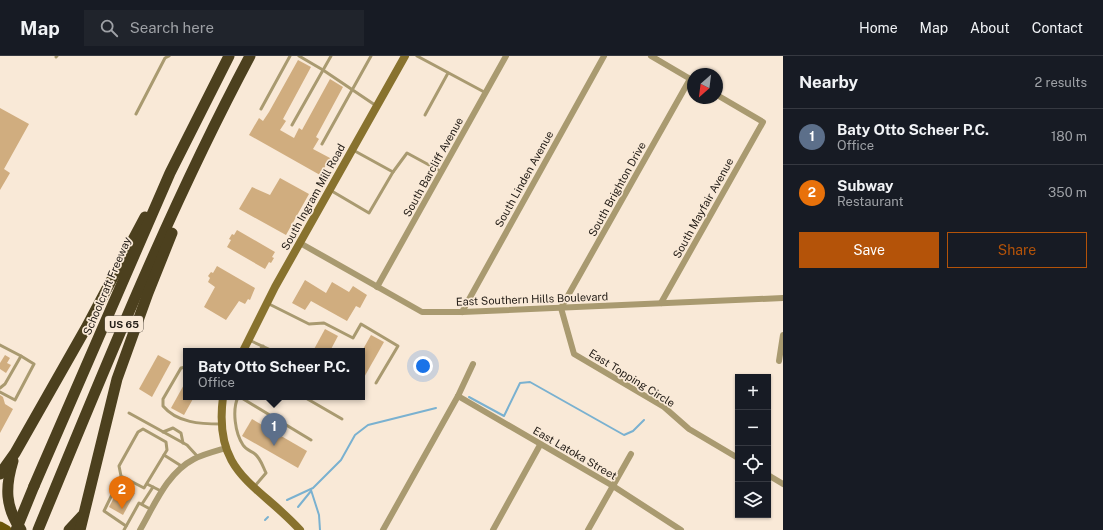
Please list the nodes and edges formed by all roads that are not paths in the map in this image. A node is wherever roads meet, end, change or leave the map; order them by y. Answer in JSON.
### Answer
{"nodes":[{"id":1,"x":169,"y":56,"type":"edge"},
{"id":2,"x":229,"y":56,"type":"edge"},
{"id":3,"x":250,"y":56,"type":"edge"},
{"id":4,"x":290,"y":56,"type":"edge"},
{"id":5,"x":299,"y":56,"type":"edge"},
{"id":6,"x":331,"y":56,"type":"edge"},
{"id":7,"x":370,"y":56,"type":"edge"},
{"id":8,"x":405,"y":56,"type":"edge"},
{"id":9,"x":417,"y":56,"type":"edge"},
{"id":10,"x":506,"y":56,"type":"edge"},
{"id":11,"x":604,"y":56,"type":"edge"},
{"id":12,"x":651,"y":56,"type":"edge"},
{"id":13,"x":323,"y":70,"type":"junction"},
{"id":14,"x":448,"y":73,"type":"junction"},
{"id":15,"x":687,"y":78,"type":"edge"},
{"id":16,"x":687,"y":87,"type":"edge"},
{"id":17,"x":353,"y":89,"type":"junction"},
{"id":18,"x":486,"y":93,"type":"junction"},
{"id":19,"x":723,"y":99,"type":"edge"},
{"id":20,"x":377,"y":106,"type":"junction"},
{"id":21,"x":261,"y":109,"type":"dead end"},
{"id":22,"x":136,"y":114,"type":"dead end"},
{"id":23,"x":425,"y":115,"type":"dead end"},
{"id":24,"x":292,"y":125,"type":"dead end"},
{"id":25,"x":322,"y":144,"type":"dead end"},
{"id":26,"x":352,"y":150,"type":"junction"},
{"id":27,"x":202,"y":154,"type":"junction"},
{"id":28,"x":393,"y":172,"type":"junction"},
{"id":29,"x":442,"y":172,"type":"junction"},
{"id":30,"x":170,"y":173,"type":"junction"},
{"id":31,"x":330,"y":190,"type":"junction"},
{"id":32,"x":300,"y":243,"type":"junction"},
{"id":33,"x":377,"y":287,"type":"junction"},
{"id":34,"x":783,"y":298,"type":"edge"},
{"id":35,"x":267,"y":303,"type":"junction"},
{"id":36,"x":661,"y":303,"type":"junction"},
{"id":37,"x":561,"y":308,"type":"junction"},
{"id":38,"x":462,"y":312,"type":"junction"},
{"id":39,"x":783,"y":335,"type":"edge"},
{"id":40,"x":249,"y":340,"type":"junction"},
{"id":41,"x":0,"y":345,"type":"edge"},
{"id":42,"x":263,"y":346,"type":"joint"},
{"id":43,"x":245,"y":348,"type":"edge"},
{"id":44,"x":267,"y":348,"type":"edge"},
{"id":45,"x":21,"y":356,"type":"junction"},
{"id":46,"x":779,"y":361,"type":"dead end"},
{"id":47,"x":473,"y":364,"type":"dead end"},
{"id":48,"x":183,"y":368,"type":"edge"},
{"id":49,"x":376,"y":383,"type":"dead end"},
{"id":50,"x":0,"y":388,"type":"edge"},
{"id":51,"x":0,"y":392,"type":"edge"},
{"id":52,"x":458,"y":396,"type":"junction"},
{"id":53,"x":223,"y":400,"type":"edge"},
{"id":54,"x":238,"y":400,"type":"edge"},
{"id":55,"x":244,"y":400,"type":"edge"},
{"id":56,"x":309,"y":400,"type":"edge"},
{"id":57,"x":129,"y":413,"type":"dead end"},
{"id":58,"x":342,"y":419,"type":"dead end"},
{"id":59,"x":221,"y":424,"type":"junction"},
{"id":60,"x":163,"y":432,"type":"junction"},
{"id":61,"x":170,"y":436,"type":"junction"},
{"id":62,"x":312,"y":440,"type":"dead end"},
{"id":63,"x":166,"y":442,"type":"junction"},
{"id":64,"x":184,"y":443,"type":"junction"},
{"id":65,"x":540,"y":445,"type":"junction"},
{"id":66,"x":226,"y":448,"type":"junction"},
{"id":67,"x":15,"y":453,"type":"junction"},
{"id":68,"x":631,"y":454,"type":"dead end"},
{"id":69,"x":164,"y":455,"type":"junction"},
{"id":70,"x":735,"y":456,"type":"edge"},
{"id":71,"x":198,"y":457,"type":"junction"},
{"id":72,"x":183,"y":467,"type":"junction"},
{"id":73,"x":0,"y":474,"type":"edge"},
{"id":74,"x":121,"y":476,"type":"junction"},
{"id":75,"x":771,"y":477,"type":"edge"},
{"id":76,"x":147,"y":484,"type":"junction"},
{"id":77,"x":783,"y":484,"type":"edge"},
{"id":78,"x":613,"y":486,"type":"junction"},
{"id":79,"x":153,"y":487,"type":"junction"},
{"id":80,"x":253,"y":488,"type":"junction"},
{"id":81,"x":162,"y":492,"type":"junction"},
{"id":82,"x":142,"y":504,"type":"junction"},
{"id":83,"x":152,"y":510,"type":"junction"},
{"id":84,"x":84,"y":514,"type":"junction"},
{"id":85,"x":0,"y":526,"type":"edge"},
{"id":86,"x":126,"y":526,"type":"junction"},
{"id":87,"x":7,"y":530,"type":"edge"},
{"id":88,"x":16,"y":530,"type":"edge"},
{"id":89,"x":21,"y":530,"type":"edge"},
{"id":90,"x":38,"y":530,"type":"edge"},
{"id":91,"x":69,"y":530,"type":"edge"},
{"id":92,"x":80,"y":530,"type":"edge"},
{"id":93,"x":124,"y":530,"type":"edge"},
{"id":94,"x":140,"y":530,"type":"edge"},
{"id":95,"x":300,"y":530,"type":"edge"},
{"id":96,"x":383,"y":530,"type":"edge"},
{"id":97,"x":493,"y":530,"type":"edge"},
{"id":98,"x":588,"y":530,"type":"edge"},
{"id":99,"x":681,"y":530,"type":"edge"}],
"edges":[{"from":1,"to":22,"type":"lane"},
{"from":2,"to":30,"type":"highway","name":"Schoolcraft Freeway","number":"US 65"},
{"from":3,"to":27,"type":"highway","number":"US 65"},
{"from":4,"to":21,"type":"lane"},
{"from":5,"to":13,"type":"lane"},
{"from":6,"to":13,"type":"lane"},
{"from":7,"to":17,"type":"lane"},
{"from":8,"to":20,"type":"street","name":"South Ingram Mill Road"},
{"from":9,"to":14,"type":"lane"},
{"from":10,"to":18,"type":"street","name":"South Barcliff Avenue"},
{"from":11,"to":38,"type":"street","name":"South Linden Avenue"},
{"from":12,"to":15,"type":"street"},
{"from":13,"to":17,"type":"lane"},
{"from":13,"to":24,"type":"lane"},
{"from":14,"to":18,"type":"lane"},
{"from":14,"to":23,"type":"lane"},
{"from":16,"to":37,"type":"street","name":"South Brighton Drive"},
{"from":17,"to":20,"type":"lane"},
{"from":17,"to":25,"type":"lane"},
{"from":18,"to":29,"type":"street","name":"South Barcliff Avenue"},
{"from":19,"to":36,"type":"street","name":"South Mayfair Avenue"},
{"from":20,"to":26,"type":"street","name":"South Ingram Mill Road"},
{"from":26,"to":28,"type":"lane"},
{"from":26,"to":31,"type":"street","name":"South Ingram Mill Road"},
{"from":27,"to":84,"type":"highway"},
{"from":27,"to":90,"type":"highway","number":"US 65"},
{"from":28,"to":29,"type":"lane"},
{"from":28,"to":31,"type":"lane"},
{"from":29,"to":33,"type":"street","name":"South Barcliff Avenue"},
{"from":30,"to":67,"type":"highway"},
{"from":30,"to":88,"type":"highway","name":"Schoolcraft Freeway","number":"US 65","bridge":true},
{"from":31,"to":32,"type":"street","name":"South Ingram Mill Road"},
{"from":32,"to":33,"type":"street","name":"East Southern Hills Boulevard"},
{"from":32,"to":35,"type":"street","name":"South Ingram Mill Road"},
{"from":33,"to":38,"type":"street","name":"East Southern Hills Boulevard"},
{"from":34,"to":36,"type":"street","name":"East Southern Hills Boulevard"},
{"from":35,"to":40,"type":"street","name":"South Ingram Mill Road"},
{"from":35,"to":49,"type":"lane"},
{"from":36,"to":37,"type":"street","name":"East Southern Hills Boulevard"},
{"from":37,"to":38,"type":"street","name":"East Southern Hills Boulevard"},
{"from":37,"to":70,"type":"street","name":"East Topping Circle"},
{"from":39,"to":46,"type":"street"},
{"from":40,"to":42,"type":"lane"},
{"from":40,"to":43,"type":"street","name":"South Ingram Mill Road"},
{"from":41,"to":45,"type":"lane"},
{"from":42,"to":44,"type":"lane"},
{"from":45,"to":50,"type":"lane"},
{"from":45,"to":51,"type":"lane"},
{"from":47,"to":52,"type":"street"},
{"from":48,"to":59,"type":"lane"},
{"from":52,"to":65,"type":"street","name":"East Latoka Street"},
{"from":52,"to":96,"type":"street"},
{"from":53,"to":59,"type":"street"},
{"from":54,"to":80,"type":"lane"},
{"from":55,"to":62,"type":"lane"},
{"from":56,"to":58,"type":"lane"},
{"from":57,"to":60,"type":"lane"},
{"from":59,"to":66,"type":"street"},
{"from":60,"to":61,"type":"lane"},
{"from":60,"to":64,"type":"lane"},
{"from":61,"to":63,"type":"lane"},
{"from":61,"to":64,"type":"lane"},
{"from":63,"to":69,"type":"lane"},
{"from":63,"to":74,"type":"lane"},
{"from":64,"to":71,"type":"lane"},
{"from":65,"to":78,"type":"street","name":"East Latoka Street"},
{"from":65,"to":97,"type":"street"},
{"from":66,"to":71,"type":"street"},
{"from":66,"to":80,"type":"street"},
{"from":67,"to":73,"type":"highway"},
{"from":67,"to":89,"type":"highway"},
{"from":68,"to":78,"type":"street"},
{"from":69,"to":72,"type":"lane"},
{"from":69,"to":76,"type":"lane"},
{"from":71,"to":72,"type":"street"},
{"from":72,"to":81,"type":"street"},
{"from":74,"to":76,"type":"lane"},
{"from":74,"to":86,"type":"lane"},
{"from":75,"to":77,"type":"street"},
{"from":76,"to":79,"type":"lane"},
{"from":78,"to":98,"type":"street"},
{"from":78,"to":99,"type":"street","name":"East Latoka Street"},
{"from":79,"to":81,"type":"lane"},
{"from":79,"to":82,"type":"lane"},
{"from":80,"to":95,"type":"street"},
{"from":81,"to":83,"type":"street"},
{"from":82,"to":83,"type":"lane"},
{"from":82,"to":86,"type":"lane"},
{"from":83,"to":94,"type":"street"},
{"from":84,"to":91,"type":"highway"},
{"from":84,"to":92,"type":"highway"},
{"from":85,"to":87,"type":"main road"},
{"from":86,"to":93,"type":"lane"}]}
